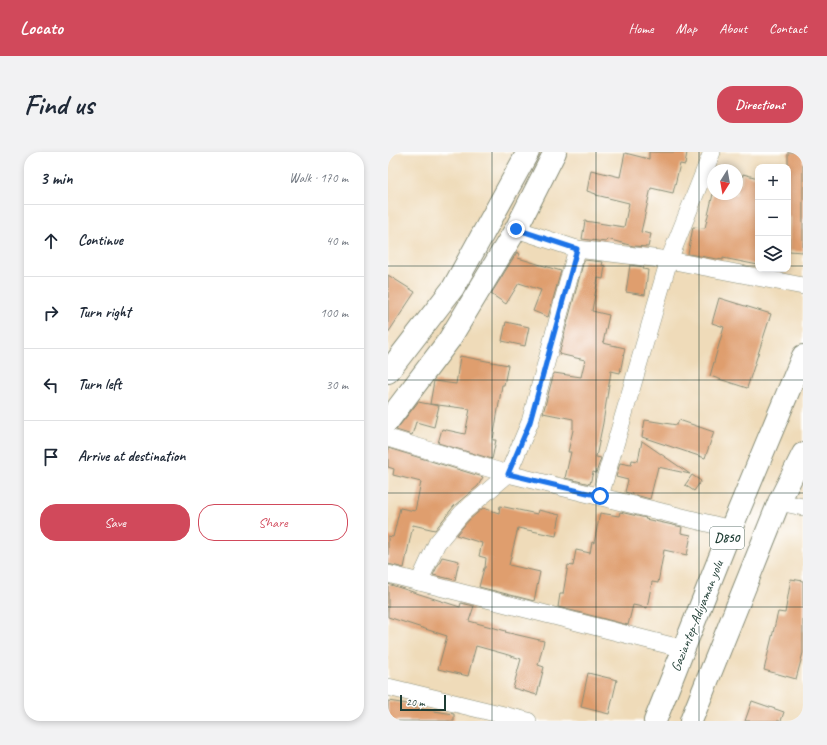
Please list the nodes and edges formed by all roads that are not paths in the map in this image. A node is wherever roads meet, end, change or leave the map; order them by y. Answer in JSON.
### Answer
{"nodes":[{"id":1,"x":528,"y":152,"type":"edge"},
{"id":2,"x":556,"y":152,"type":"edge"},
{"id":3,"x":712,"y":152,"type":"edge"},
{"id":4,"x":516,"y":229,"type":"junction"},
{"id":5,"x":577,"y":249,"type":"junction"},
{"id":6,"x":669,"y":260,"type":"junction"},
{"id":7,"x":803,"y":286,"type":"edge"},
{"id":8,"x":803,"y":356,"type":"edge"},
{"id":9,"x":388,"y":372,"type":"edge"},
{"id":10,"x":388,"y":421,"type":"edge"},
{"id":11,"x":388,"y":438,"type":"edge"},
{"id":12,"x":803,"y":454,"type":"edge"},
{"id":13,"x":508,"y":474,"type":"junction"},
{"id":14,"x":600,"y":496,"type":"junction"},
{"id":15,"x":779,"y":502,"type":"junction"},
{"id":16,"x":803,"y":507,"type":"edge"},
{"id":17,"x":731,"y":529,"type":"junction"},
{"id":18,"x":388,"y":574,"type":"edge"},
{"id":19,"x":420,"y":582,"type":"junction"},
{"id":20,"x":684,"y":649,"type":"junction"},
{"id":21,"x":389,"y":689,"type":"edge"},
{"id":22,"x":528,"y":721,"type":"edge"},
{"id":23,"x":655,"y":721,"type":"edge"},
{"id":24,"x":691,"y":721,"type":"edge"}],
"edges":[{"from":1,"to":9,"type":"main road"},
{"from":2,"to":4,"type":"main road"},
{"from":3,"to":6,"type":"street"},
{"from":4,"to":5,"type":"street"},
{"from":4,"to":10,"type":"main road"},
{"from":5,"to":6,"type":"street"},
{"from":5,"to":13,"type":"street"},
{"from":6,"to":7,"type":"street"},
{"from":6,"to":14,"type":"street"},
{"from":8,"to":17,"type":"main road","name":"Gaziantep-Adıyaman yolu","number":"D850"},
{"from":11,"to":13,"type":"street"},
{"from":12,"to":15,"type":"main road","number":"D850"},
{"from":13,"to":14,"type":"street"},
{"from":13,"to":19,"type":"street"},
{"from":14,"to":17,"type":"street"},
{"from":15,"to":16,"type":"street"},
{"from":15,"to":24,"type":"main road","number":"D850"},
{"from":17,"to":20,"type":"main road","name":"Gaziantep-Adıyaman yolu","number":"D850"},
{"from":18,"to":19,"type":"street"},
{"from":19,"to":20,"type":"street"},
{"from":20,"to":23,"type":"main road","name":"Gaziantep-Adıyaman yolu","number":"D850"},
{"from":21,"to":22,"type":"street"}]}
